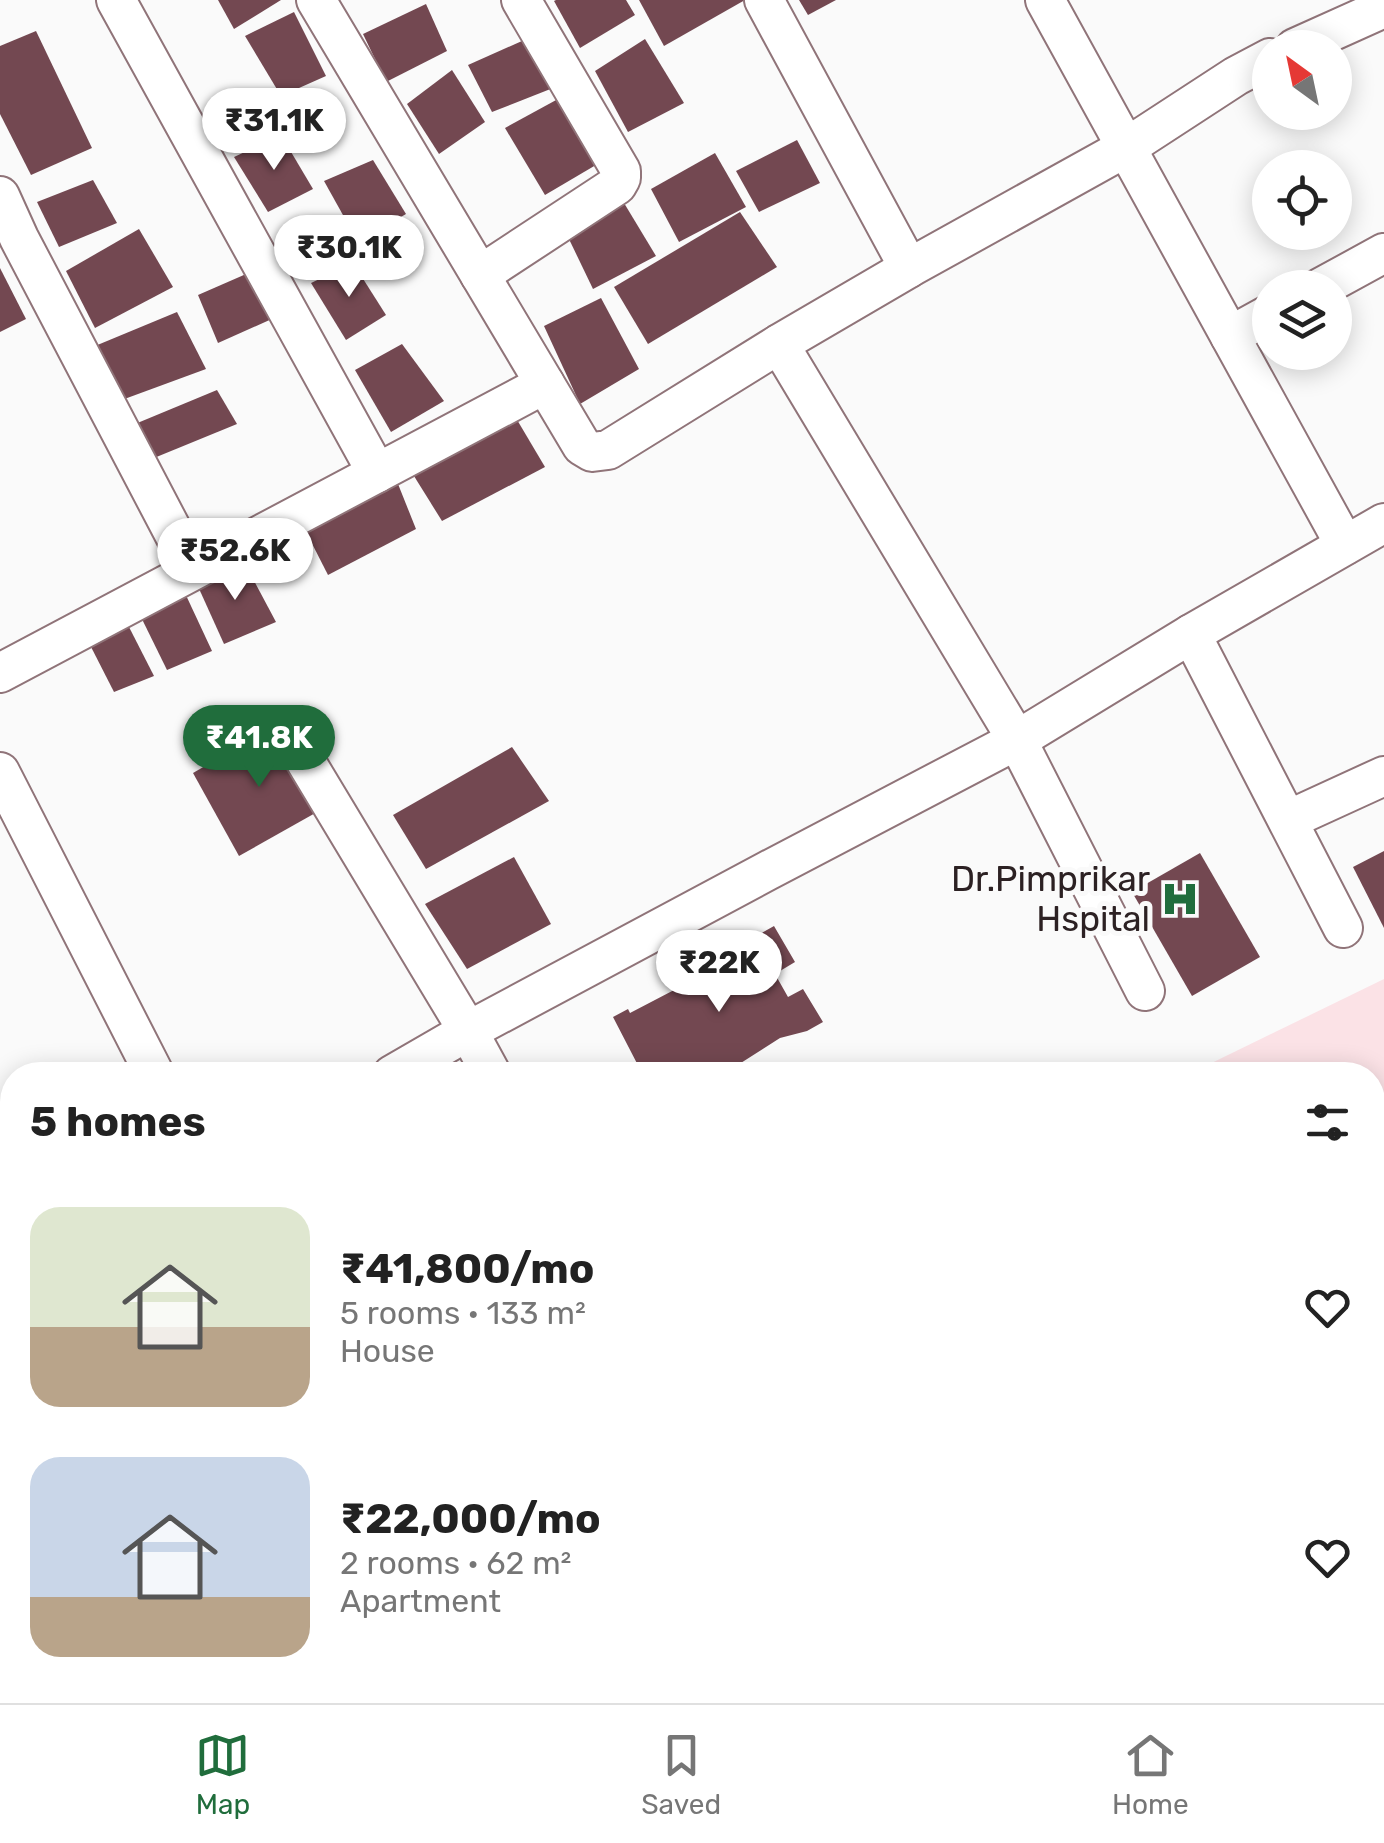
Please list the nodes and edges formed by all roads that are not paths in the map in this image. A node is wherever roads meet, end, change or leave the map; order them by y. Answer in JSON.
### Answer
{"nodes":[{"id":1,"x":116,"y":0,"type":"edge"},
{"id":2,"x":316,"y":0,"type":"edge"},
{"id":3,"x":520,"y":0,"type":"edge"},
{"id":4,"x":764,"y":0,"type":"edge"},
{"id":5,"x":1045,"y":0,"type":"edge"},
{"id":6,"x":1384,"y":8,"type":"edge"},
{"id":7,"x":1334,"y":30,"type":"edge"},
{"id":8,"x":1252,"y":68,"type":"edge"},
{"id":9,"x":1127,"y":147,"type":"junction"},
{"id":10,"x":0,"y":196,"type":"edge"},
{"id":11,"x":10,"y":243,"type":"edge"},
{"id":12,"x":1384,"y":253,"type":"edge"},
{"id":13,"x":909,"y":268,"type":"junction"},
{"id":14,"x":1352,"y":270,"type":"edge"},
{"id":15,"x":480,"y":274,"type":"junction"},
{"id":16,"x":1252,"y":324,"type":"edge"},
{"id":17,"x":1230,"y":336,"type":"junction"},
{"id":18,"x":779,"y":344,"type":"junction"},
{"id":19,"x":545,"y":384,"type":"junction"},
{"id":20,"x":377,"y":473,"type":"junction"},
{"id":21,"x":1384,"y":523,"type":"edge"},
{"id":22,"x":1345,"y":544,"type":"junction"},
{"id":23,"x":193,"y":570,"type":"junction"},
{"id":24,"x":1191,"y":634,"type":"junction"},
{"id":25,"x":0,"y":673,"type":"edge"},
{"id":26,"x":1018,"y":740,"type":"junction"},
{"id":27,"x":294,"y":742,"type":"dead end"},
{"id":28,"x":0,"y":772,"type":"edge"},
{"id":29,"x":1384,"y":776,"type":"edge"},
{"id":30,"x":1288,"y":820,"type":"junction"},
{"id":31,"x":1344,"y":928,"type":"dead end"},
{"id":32,"x":1145,"y":992,"type":"dead end"},
{"id":33,"x":468,"y":1030,"type":"junction"},
{"id":34,"x":147,"y":1062,"type":"edge"},
{"id":35,"x":414,"y":1062,"type":"edge"},
{"id":36,"x":485,"y":1062,"type":"edge"}],
"edges":[{"from":1,"to":20,"type":"street"},
{"from":2,"to":15,"type":"street"},
{"from":3,"to":15,"type":"street"},
{"from":4,"to":13,"type":"street"},
{"from":5,"to":9,"type":"street"},
{"from":6,"to":7,"type":"street"},
{"from":8,"to":9,"type":"street"},
{"from":9,"to":13,"type":"street"},
{"from":9,"to":17,"type":"street"},
{"from":10,"to":11,"type":"street"},
{"from":11,"to":23,"type":"street"},
{"from":12,"to":14,"type":"street"},
{"from":13,"to":18,"type":"street"},
{"from":15,"to":19,"type":"street"},
{"from":16,"to":17,"type":"street"},
{"from":17,"to":22,"type":"street"},
{"from":18,"to":19,"type":"street"},
{"from":18,"to":26,"type":"street"},
{"from":19,"to":20,"type":"street"},
{"from":20,"to":23,"type":"street"},
{"from":21,"to":22,"type":"street"},
{"from":22,"to":24,"type":"street"},
{"from":23,"to":25,"type":"street"},
{"from":24,"to":26,"type":"street"},
{"from":24,"to":30,"type":"street"},
{"from":26,"to":32,"type":"street"},
{"from":26,"to":33,"type":"street"},
{"from":27,"to":33,"type":"street"},
{"from":28,"to":34,"type":"street"},
{"from":29,"to":30,"type":"street"},
{"from":30,"to":31,"type":"street"},
{"from":33,"to":35,"type":"street"},
{"from":33,"to":36,"type":"street"}]}
